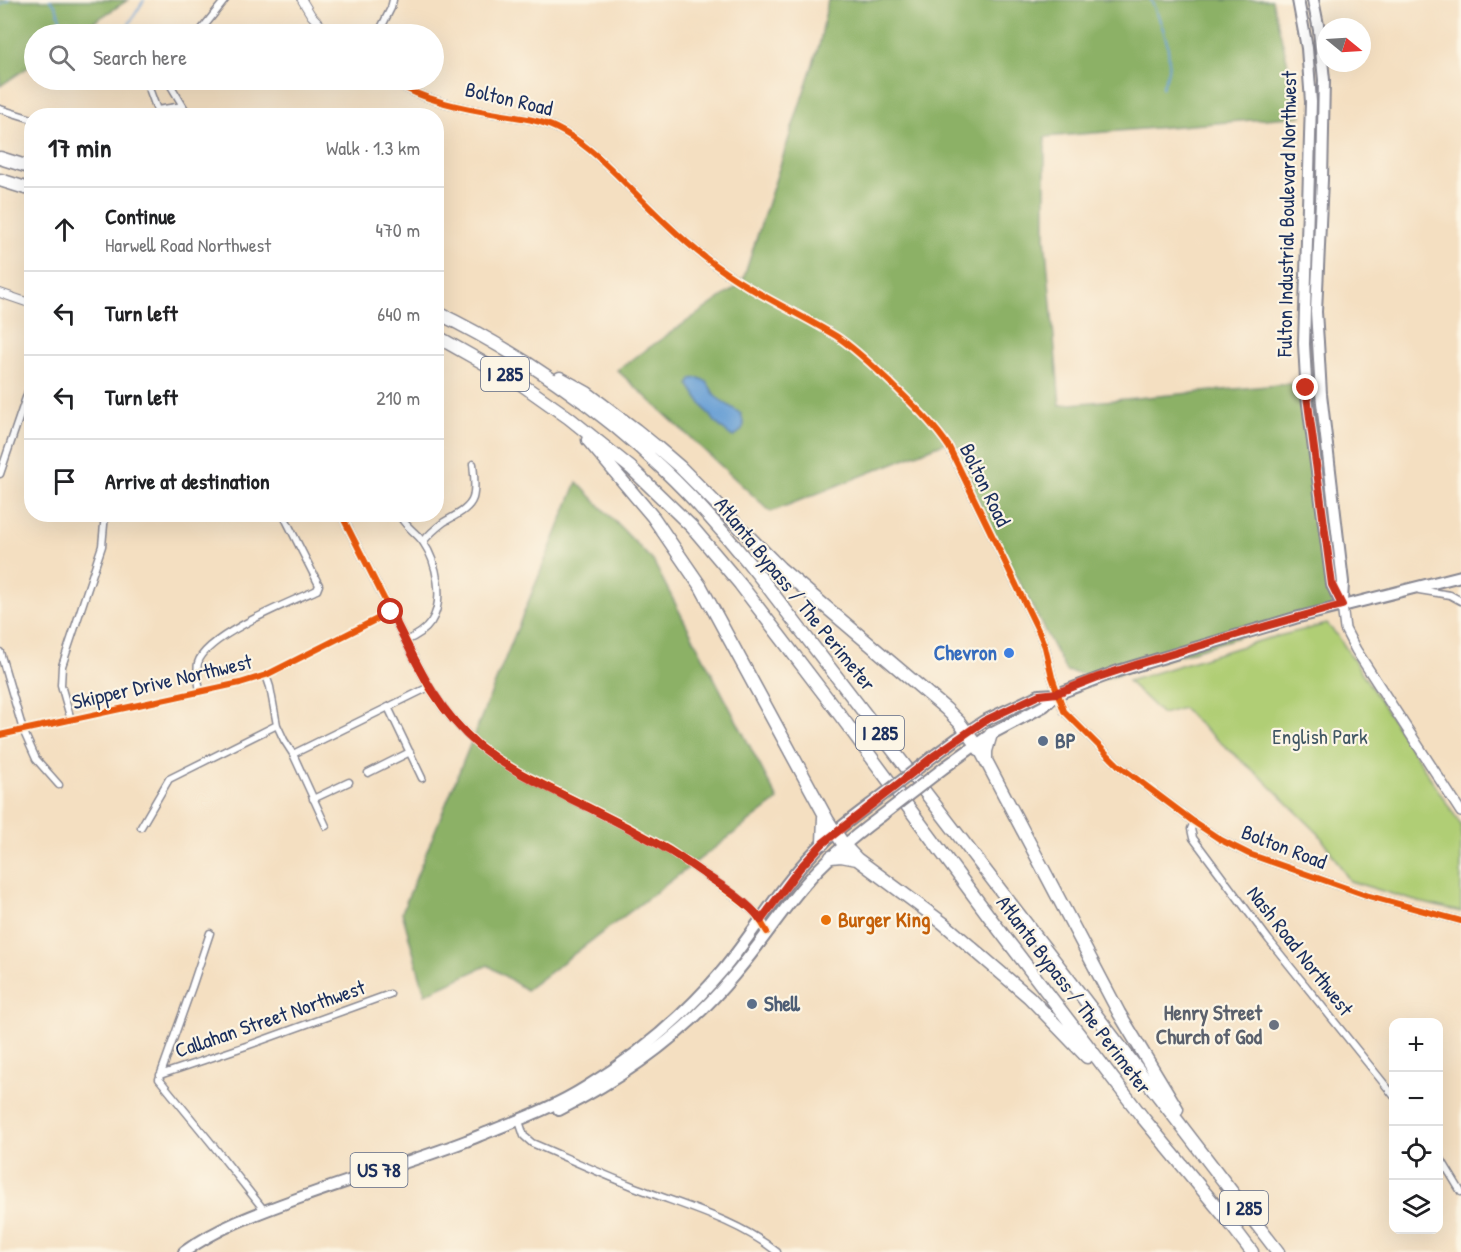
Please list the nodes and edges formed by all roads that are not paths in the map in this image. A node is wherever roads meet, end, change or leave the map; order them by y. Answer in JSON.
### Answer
{"nodes":[{"id":1,"x":225,"y":0,"type":"edge"},
{"id":2,"x":302,"y":0,"type":"edge"},
{"id":3,"x":393,"y":0,"type":"edge"},
{"id":4,"x":1298,"y":0,"type":"edge"},
{"id":5,"x":1313,"y":0,"type":"edge"},
{"id":6,"x":206,"y":24,"type":"edge"},
{"id":7,"x":320,"y":24,"type":"edge"},
{"id":8,"x":383,"y":24,"type":"edge"},
{"id":9,"x":149,"y":90,"type":"edge"},
{"id":10,"x":173,"y":90,"type":"edge"},
{"id":11,"x":412,"y":90,"type":"edge"},
{"id":12,"x":183,"y":106,"type":"joint"},
{"id":13,"x":154,"y":108,"type":"edge"},
{"id":14,"x":175,"y":108,"type":"edge"},
{"id":15,"x":0,"y":109,"type":"edge"},
{"id":16,"x":24,"y":116,"type":"edge"},
{"id":17,"x":0,"y":158,"type":"edge"},
{"id":18,"x":24,"y":166,"type":"edge"},
{"id":19,"x":0,"y":180,"type":"edge"},
{"id":20,"x":24,"y":188,"type":"edge"},
{"id":21,"x":0,"y":293,"type":"edge"},
{"id":22,"x":24,"y":301,"type":"edge"},
{"id":23,"x":444,"y":316,"type":"edge"},
{"id":24,"x":444,"y":340,"type":"edge"},
{"id":25,"x":503,"y":348,"type":"junction"},
{"id":26,"x":24,"y":404,"type":"edge"},
{"id":27,"x":569,"y":418,"type":"junction"},
{"id":28,"x":473,"y":464,"type":"dead end"},
{"id":29,"x":0,"y":474,"type":"edge"},
{"id":30,"x":104,"y":522,"type":"edge"},
{"id":31,"x":287,"y":522,"type":"edge"},
{"id":32,"x":345,"y":522,"type":"edge"},
{"id":33,"x":402,"y":522,"type":"edge"},
{"id":34,"x":423,"y":542,"type":"junction"},
{"id":35,"x":1461,"y":576,"type":"edge"},
{"id":36,"x":1412,"y":589,"type":"junction"},
{"id":37,"x":1461,"y":601,"type":"edge"},
{"id":38,"x":1342,"y":605,"type":"junction"},
{"id":39,"x":391,"y":612,"type":"junction"},
{"id":40,"x":405,"y":641,"type":"junction"},
{"id":41,"x":0,"y":652,"type":"edge"},
{"id":42,"x":266,"y":675,"type":"junction"},
{"id":43,"x":429,"y":687,"type":"junction"},
{"id":44,"x":200,"y":692,"type":"junction"},
{"id":45,"x":1057,"y":693,"type":"junction"},
{"id":46,"x":388,"y":707,"type":"junction"},
{"id":47,"x":71,"y":720,"type":"junction"},
{"id":48,"x":277,"y":725,"type":"junction"},
{"id":49,"x":23,"y":730,"type":"junction"},
{"id":50,"x":967,"y":732,"type":"junction"},
{"id":51,"x":991,"y":734,"type":"junction"},
{"id":52,"x":0,"y":735,"type":"edge"},
{"id":53,"x":976,"y":744,"type":"junction"},
{"id":54,"x":410,"y":752,"type":"junction"},
{"id":55,"x":293,"y":754,"type":"junction"},
{"id":56,"x":986,"y":760,"type":"junction"},
{"id":57,"x":368,"y":773,"type":"dead end"},
{"id":58,"x":422,"y":778,"type":"dead end"},
{"id":59,"x":349,"y":782,"type":"dead end"},
{"id":60,"x":59,"y":784,"type":"dead end"},
{"id":61,"x":313,"y":799,"type":"junction"},
{"id":62,"x":1461,"y":812,"type":"edge"},
{"id":63,"x":824,"y":813,"type":"junction"},
{"id":64,"x":1194,"y":822,"type":"junction"},
{"id":65,"x":326,"y":826,"type":"dead end"},
{"id":66,"x":141,"y":827,"type":"dead end"},
{"id":67,"x":835,"y":832,"type":"junction"},
{"id":68,"x":823,"y":843,"type":"junction"},
{"id":69,"x":844,"y":845,"type":"junction"},
{"id":70,"x":831,"y":857,"type":"junction"},
{"id":71,"x":857,"y":859,"type":"junction"},
{"id":72,"x":761,"y":920,"type":"junction"},
{"id":73,"x":1461,"y":921,"type":"edge"},
{"id":74,"x":767,"y":932,"type":"junction"},
{"id":75,"x":210,"y":933,"type":"dead end"},
{"id":76,"x":390,"y":994,"type":"dead end"},
{"id":77,"x":160,"y":1075,"type":"junction"},
{"id":78,"x":1389,"y":1090,"type":"edge"},
{"id":79,"x":1143,"y":1118,"type":"junction"},
{"id":80,"x":520,"y":1124,"type":"junction"},
{"id":81,"x":1443,"y":1162,"type":"edge"},
{"id":82,"x":1210,"y":1164,"type":"junction"},
{"id":83,"x":1461,"y":1192,"type":"edge"},
{"id":84,"x":264,"y":1210,"type":"junction"},
{"id":85,"x":184,"y":1252,"type":"edge"},
{"id":86,"x":777,"y":1252,"type":"edge"},
{"id":87,"x":1252,"y":1252,"type":"edge"},
{"id":88,"x":1278,"y":1252,"type":"edge"}],
"edges":[{"from":1,"to":6,"type":"street"},
{"from":2,"to":7,"type":"street"},
{"from":3,"to":8,"type":"street"},
{"from":4,"to":38,"type":"main road","name":"Fulton Industrial Boulevard Northwest"},
{"from":5,"to":38,"type":"main road","name":"Fulton Industrial Boulevard Northwest"},
{"from":9,"to":13,"type":"street"},
{"from":10,"to":12,"type":"street"},
{"from":11,"to":45,"type":"street","name":"Bolton Road"},
{"from":12,"to":14,"type":"street"},
{"from":15,"to":16,"type":"street"},
{"from":17,"to":18,"type":"highway"},
{"from":19,"to":20,"type":"highway"},
{"from":21,"to":22,"type":"street"},
{"from":23,"to":25,"type":"highway","name":"Atlanta Bypass / The Perimeter","number":"I 285"},
{"from":24,"to":27,"type":"highway","name":"Atlanta Bypass / The Perimeter","number":"I 285"},
{"from":25,"to":50,"type":"highway"},
{"from":25,"to":82,"type":"highway","name":"Atlanta Bypass / The Perimeter","number":"I 285"},
{"from":26,"to":29,"type":"street"},
{"from":27,"to":63,"type":"highway"},
{"from":27,"to":79,"type":"highway","name":"Atlanta Bypass / The Perimeter","number":"I 285"},
{"from":28,"to":34,"type":"street"},
{"from":30,"to":47,"type":"street"},
{"from":31,"to":44,"type":"street"},
{"from":32,"to":39,"type":"street"},
{"from":33,"to":34,"type":"street"},
{"from":34,"to":40,"type":"street"},
{"from":35,"to":36,"type":"main road","number":"US 78"},
{"from":36,"to":37,"type":"street"},
{"from":36,"to":38,"type":"main road","number":"US 78"},
{"from":38,"to":45,"type":"main road","number":"US 78"},
{"from":38,"to":62,"type":"main road","name":"Fulton Industrial Boulevard Northwest"},
{"from":39,"to":40,"type":"street"},
{"from":39,"to":42,"type":"street","name":"Skipper Drive Northwest"},
{"from":40,"to":43,"type":"street"},
{"from":41,"to":49,"type":"street"},
{"from":42,"to":44,"type":"street","name":"Skipper Drive Northwest"},
{"from":42,"to":48,"type":"street"},
{"from":43,"to":46,"type":"street"},
{"from":43,"to":72,"type":"street"},
{"from":44,"to":47,"type":"street","name":"Skipper Drive Northwest"},
{"from":45,"to":50,"type":"main road","number":"US 78"},
{"from":45,"to":51,"type":"main road","number":"US 78"},
{"from":45,"to":64,"type":"street","name":"Bolton Road"},
{"from":46,"to":54,"type":"street"},
{"from":46,"to":55,"type":"street"},
{"from":47,"to":49,"type":"street","name":"Skipper Drive Northwest"},
{"from":48,"to":55,"type":"street"},
{"from":48,"to":66,"type":"street"},
{"from":49,"to":52,"type":"street","name":"Skipper Drive Northwest"},
{"from":49,"to":60,"type":"street"},
{"from":50,"to":53,"type":"highway"},
{"from":50,"to":67,"type":"main road","number":"US 78","bridge":true},
{"from":51,"to":53,"type":"main road","number":"US 78"},
{"from":51,"to":56,"type":"highway"},
{"from":53,"to":56,"type":"highway"},
{"from":53,"to":69,"type":"main road","number":"US 78","bridge":true},
{"from":54,"to":57,"type":"street"},
{"from":54,"to":58,"type":"street"},
{"from":55,"to":61,"type":"street"},
{"from":56,"to":82,"type":"highway"},
{"from":59,"to":61,"type":"street"},
{"from":61,"to":65,"type":"street"},
{"from":63,"to":67,"type":"highway"},
{"from":63,"to":68,"type":"highway"},
{"from":64,"to":73,"type":"street","name":"Bolton Road"},
{"from":64,"to":78,"type":"street","name":"Nash Road Northwest"},
{"from":67,"to":68,"type":"main road","number":"US 78"},
{"from":67,"to":69,"type":"highway"},
{"from":68,"to":72,"type":"main road","number":"US 78"},
{"from":69,"to":70,"type":"main road","number":"US 78"},
{"from":69,"to":71,"type":"highway"},
{"from":70,"to":71,"type":"highway"},
{"from":70,"to":74,"type":"main road","number":"US 78"},
{"from":71,"to":79,"type":"highway"},
{"from":72,"to":74,"type":"street"},
{"from":72,"to":80,"type":"main road","number":"US 78"},
{"from":74,"to":80,"type":"main road","number":"US 78"},
{"from":75,"to":77,"type":"street"},
{"from":76,"to":77,"type":"street","name":"Callahan Street Northwest"},
{"from":77,"to":84,"type":"street"},
{"from":79,"to":87,"type":"highway","name":"Atlanta Bypass / The Perimeter","number":"I 285"},
{"from":80,"to":84,"type":"main road","number":"US 78"},
{"from":80,"to":86,"type":"street"},
{"from":81,"to":83,"type":"street"},
{"from":82,"to":88,"type":"highway","name":"Atlanta Bypass / The Perimeter","number":"I 285"},
{"from":84,"to":85,"type":"main road","number":"US 78"}]}
